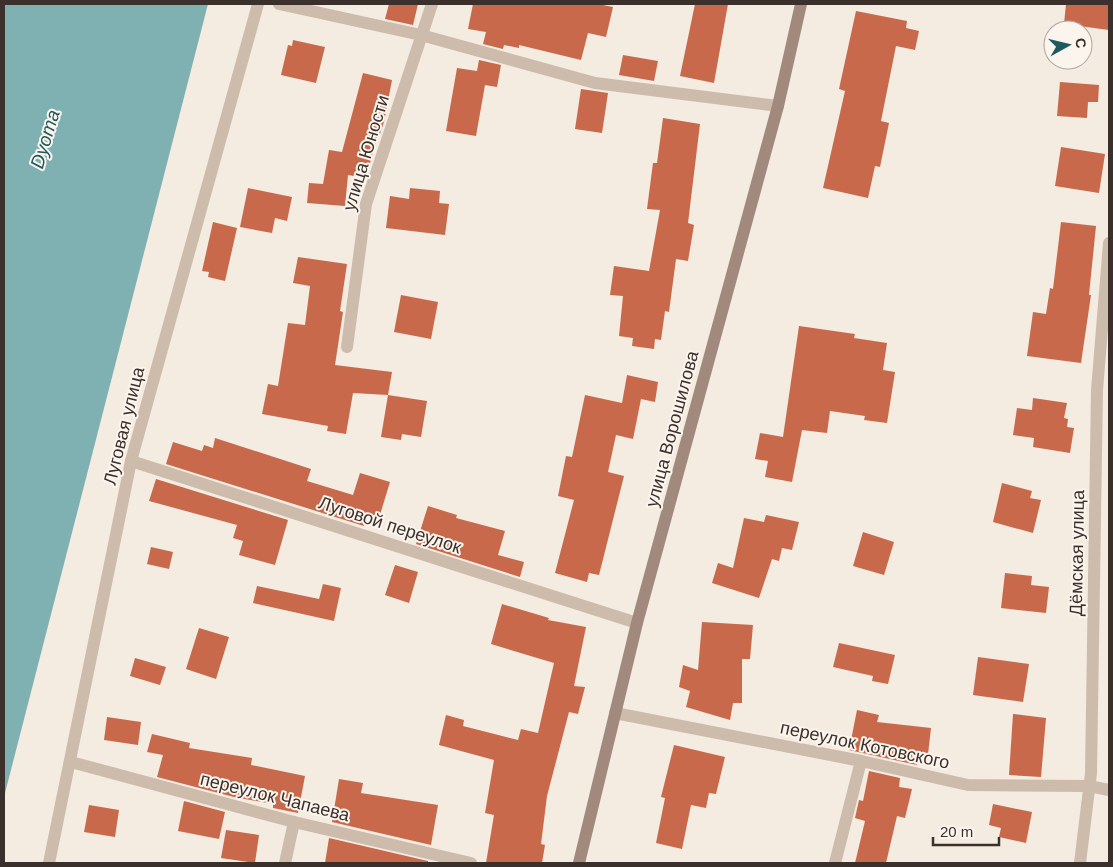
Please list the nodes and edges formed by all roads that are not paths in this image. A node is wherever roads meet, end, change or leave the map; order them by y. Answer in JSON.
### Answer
{"nodes":[{"id":1,"x":258,"y":4,"type":"edge"},
{"id":2,"x":279,"y":4,"type":"edge"},
{"id":3,"x":432,"y":4,"type":"edge"},
{"id":4,"x":801,"y":4,"type":"edge"},
{"id":5,"x":421,"y":35,"type":"junction"},
{"id":6,"x":778,"y":106,"type":"junction"},
{"id":7,"x":1109,"y":243,"type":"edge"},
{"id":8,"x":1108,"y":286,"type":"edge"},
{"id":9,"x":347,"y":347,"type":"dead end"},
{"id":10,"x":132,"y":461,"type":"junction"},
{"id":11,"x":637,"y":623,"type":"junction"},
{"id":12,"x":616,"y":713,"type":"junction"},
{"id":13,"x":861,"y":761,"type":"junction"},
{"id":14,"x":71,"y":762,"type":"junction"},
{"id":15,"x":1090,"y":786,"type":"junction"},
{"id":16,"x":1109,"y":790,"type":"edge"},
{"id":17,"x":294,"y":822,"type":"junction"},
{"id":18,"x":48,"y":863,"type":"edge"},
{"id":19,"x":285,"y":863,"type":"edge"},
{"id":20,"x":471,"y":863,"type":"edge"},
{"id":21,"x":579,"y":863,"type":"edge"},
{"id":22,"x":835,"y":863,"type":"edge"},
{"id":23,"x":1080,"y":863,"type":"edge"}],
"edges":[{"from":1,"to":10,"type":"street","name":"Луговая улица"},
{"from":2,"to":5,"type":"street"},
{"from":3,"to":5,"type":"street","name":"улица Юности"},
{"from":4,"to":6,"type":"street","name":"улица Ворошилова"},
{"from":5,"to":6,"type":"street"},
{"from":5,"to":9,"type":"street","name":"улица Юности"},
{"from":6,"to":11,"type":"street","name":"улица Ворошилова"},
{"from":7,"to":8,"type":"street","name":"Дёмская улица"},
{"from":8,"to":15,"type":"street","name":"Дёмская улица"},
{"from":10,"to":11,"type":"street","name":"Луговой переулок"},
{"from":10,"to":14,"type":"street","name":"Луговая улица"},
{"from":11,"to":12,"type":"street","name":"улица Ворошилова"},
{"from":12,"to":13,"type":"street","name":"переулок Котовского"},
{"from":12,"to":21,"type":"street","name":"улица Ворошилова"},
{"from":13,"to":15,"type":"street","name":"переулок Котовского"},
{"from":13,"to":22,"type":"street"},
{"from":14,"to":17,"type":"street","name":"переулок Чапаева"},
{"from":14,"to":18,"type":"street","name":"Луговая улица"},
{"from":15,"to":16,"type":"street","name":"переулок Котовского"},
{"from":15,"to":23,"type":"street","name":"Дёмская улица"},
{"from":17,"to":19,"type":"street"},
{"from":17,"to":20,"type":"street","name":"переулок Чапаева"}]}
